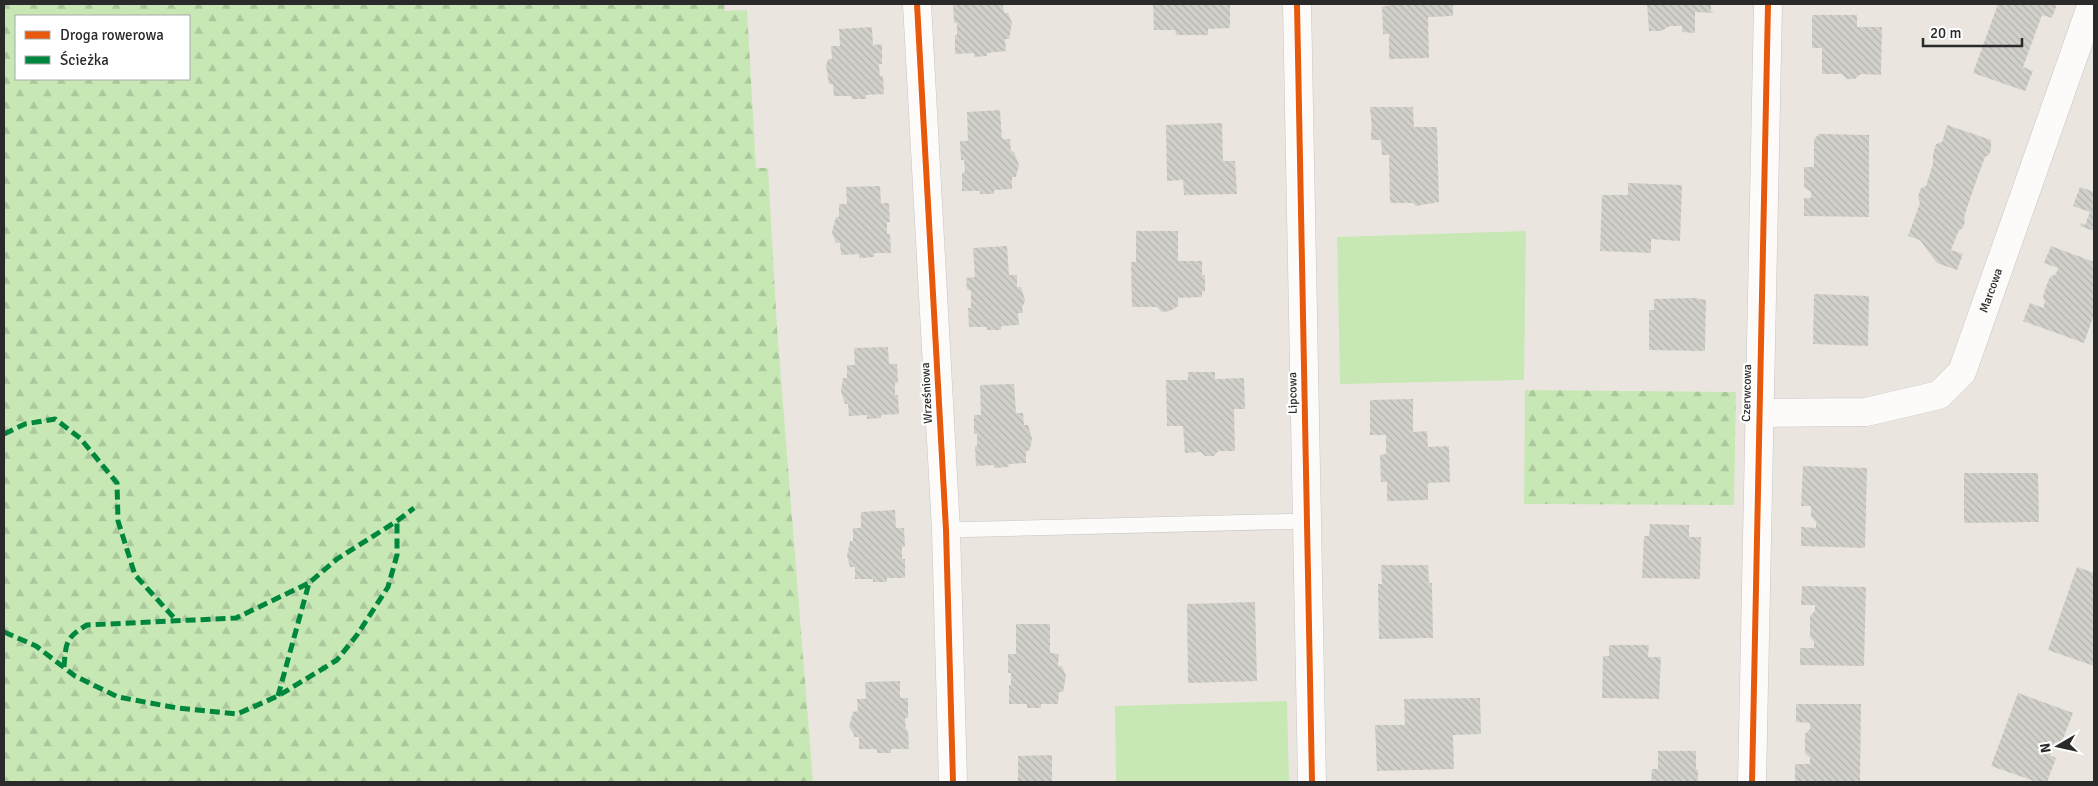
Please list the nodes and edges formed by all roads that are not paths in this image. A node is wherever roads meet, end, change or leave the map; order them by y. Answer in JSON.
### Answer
{"nodes":[{"id":1,"x":917,"y":4,"type":"edge"},
{"id":2,"x":1298,"y":4,"type":"edge"},
{"id":3,"x":1768,"y":4,"type":"edge"},
{"id":4,"x":2092,"y":4,"type":"edge"},
{"id":5,"x":1758,"y":413,"type":"junction"},
{"id":6,"x":1307,"y":521,"type":"junction"},
{"id":7,"x":946,"y":530,"type":"junction"},
{"id":8,"x":953,"y":782,"type":"edge"},
{"id":9,"x":1312,"y":782,"type":"edge"},
{"id":10,"x":1752,"y":782,"type":"edge"}],
"edges":[{"from":1,"to":7,"type":"street","name":"Wrześniowa"},
{"from":2,"to":6,"type":"street","name":"Lipcowa"},
{"from":3,"to":5,"type":"street","name":"Czerwcowa"},
{"from":4,"to":5,"type":"street","name":"Marcowa"},
{"from":5,"to":10,"type":"street","name":"Czerwcowa"},
{"from":6,"to":7,"type":"lane"},
{"from":6,"to":9,"type":"street","name":"Lipcowa"},
{"from":7,"to":8,"type":"street","name":"Wrześniowa"}]}
